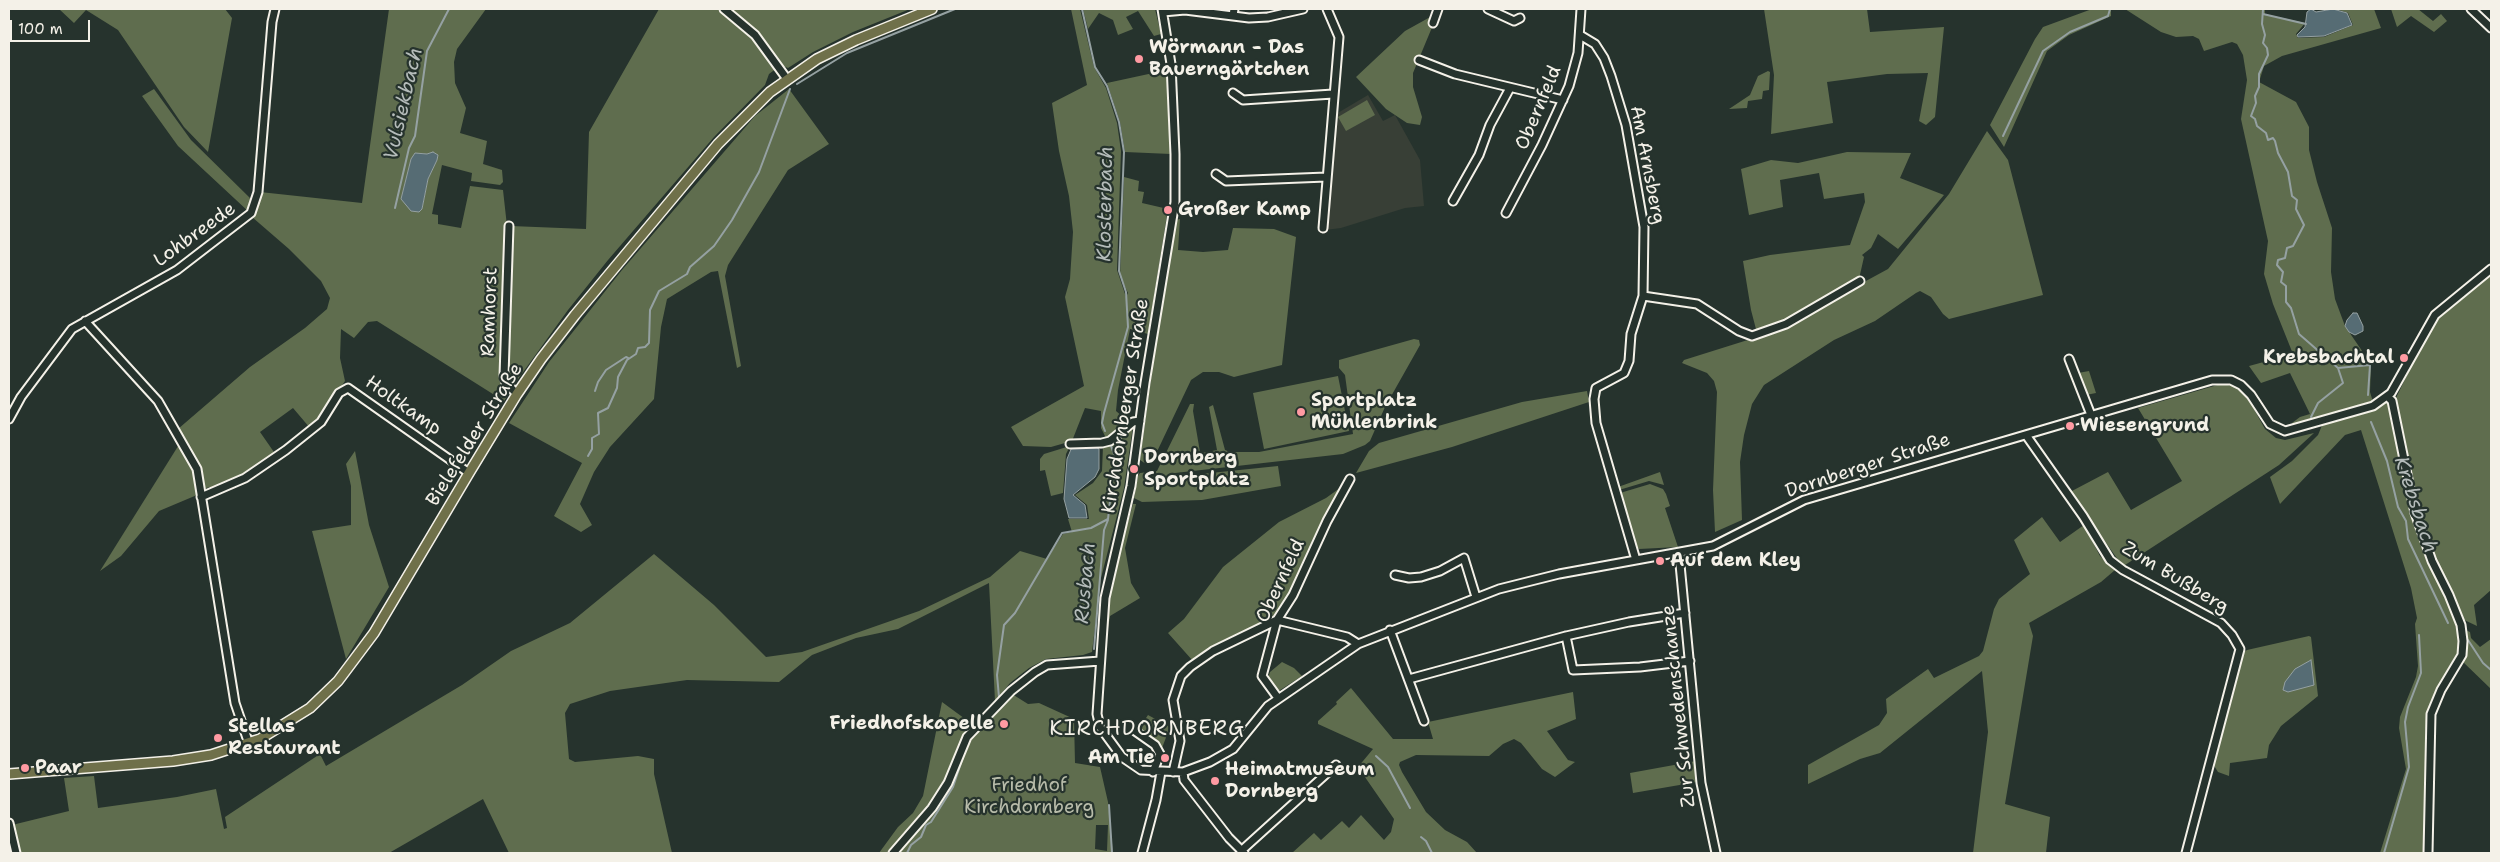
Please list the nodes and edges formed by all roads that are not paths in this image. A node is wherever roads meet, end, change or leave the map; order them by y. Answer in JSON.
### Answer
{"nodes":[{"id":1,"x":275,"y":9,"type":"edge"},
{"id":2,"x":724,"y":9,"type":"edge"},
{"id":3,"x":932,"y":9,"type":"edge"},
{"id":4,"x":1185,"y":9,"type":"edge"},
{"id":5,"x":1303,"y":9,"type":"edge"},
{"id":6,"x":1327,"y":9,"type":"edge"},
{"id":7,"x":1438,"y":9,"type":"edge"},
{"id":8,"x":1488,"y":9,"type":"edge"},
{"id":9,"x":1581,"y":9,"type":"edge"},
{"id":10,"x":2471,"y":9,"type":"edge"},
{"id":11,"x":1162,"y":11,"type":"edge"},
{"id":12,"x":1233,"y":12,"type":"edge"},
{"id":13,"x":1520,"y":18,"type":"dead end"},
{"id":14,"x":1434,"y":23,"type":"dead end"},
{"id":15,"x":2491,"y":28,"type":"edge"},
{"id":16,"x":1580,"y":35,"type":"junction"},
{"id":17,"x":1419,"y":60,"type":"dead end"},
{"id":18,"x":787,"y":79,"type":"junction"},
{"id":19,"x":1510,"y":88,"type":"junction"},
{"id":20,"x":1234,"y":93,"type":"dead end"},
{"id":21,"x":1333,"y":94,"type":"junction"},
{"id":22,"x":1563,"y":100,"type":"junction"},
{"id":23,"x":1216,"y":174,"type":"dead end"},
{"id":24,"x":1326,"y":177,"type":"junction"},
{"id":25,"x":1454,"y":201,"type":"dead end"},
{"id":26,"x":1506,"y":213,"type":"dead end"},
{"id":27,"x":509,"y":226,"type":"dead end"},
{"id":28,"x":1323,"y":228,"type":"dead end"},
{"id":29,"x":2491,"y":269,"type":"edge"},
{"id":30,"x":1860,"y":281,"type":"dead end"},
{"id":31,"x":1643,"y":296,"type":"junction"},
{"id":32,"x":86,"y":321,"type":"junction"},
{"id":33,"x":2069,"y":358,"type":"dead end"},
{"id":34,"x":517,"y":394,"type":"junction"},
{"id":35,"x":2388,"y":397,"type":"junction"},
{"id":36,"x":2091,"y":415,"type":"junction"},
{"id":37,"x":9,"y":419,"type":"edge"},
{"id":38,"x":1140,"y":421,"type":"junction"},
{"id":39,"x":2026,"y":435,"type":"junction"},
{"id":40,"x":1070,"y":444,"type":"dead end"},
{"id":41,"x":469,"y":472,"type":"junction"},
{"id":42,"x":1350,"y":479,"type":"dead end"},
{"id":43,"x":201,"y":497,"type":"junction"},
{"id":44,"x":1679,"y":554,"type":"junction"},
{"id":45,"x":1636,"y":560,"type":"junction"},
{"id":46,"x":1395,"y":575,"type":"dead end"},
{"id":47,"x":1476,"y":597,"type":"junction"},
{"id":48,"x":1685,"y":613,"type":"junction"},
{"id":49,"x":1277,"y":620,"type":"junction"},
{"id":50,"x":1390,"y":630,"type":"junction"},
{"id":51,"x":1566,"y":636,"type":"junction"},
{"id":52,"x":1358,"y":644,"type":"junction"},
{"id":53,"x":1100,"y":661,"type":"junction"},
{"id":54,"x":1690,"y":661,"type":"junction"},
{"id":55,"x":1409,"y":679,"type":"junction"},
{"id":56,"x":1278,"y":698,"type":"junction"},
{"id":57,"x":1424,"y":721,"type":"dead end"},
{"id":58,"x":1135,"y":731,"type":"dead end"},
{"id":59,"x":249,"y":744,"type":"junction"},
{"id":60,"x":1336,"y":765,"type":"dead end"},
{"id":61,"x":1157,"y":772,"type":"junction"},
{"id":62,"x":1173,"y":772,"type":"junction"},
{"id":63,"x":1183,"y":772,"type":"junction"},
{"id":64,"x":9,"y":774,"type":"edge"},
{"id":65,"x":9,"y":823,"type":"edge"},
{"id":66,"x":1243,"y":852,"type":"edge"},
{"id":67,"x":16,"y":853,"type":"edge"},
{"id":68,"x":892,"y":853,"type":"edge"},
{"id":69,"x":1142,"y":853,"type":"edge"},
{"id":70,"x":1716,"y":853,"type":"edge"},
{"id":71,"x":2186,"y":853,"type":"edge"},
{"id":72,"x":2428,"y":853,"type":"edge"}],
"edges":[{"from":1,"to":32,"type":"street","name":"Lohbreede"},
{"from":2,"to":18,"type":"street"},
{"from":3,"to":18,"type":"main road","name":"Bielefelder Straße"},
{"from":4,"to":11,"type":"street"},
{"from":4,"to":12,"type":"street"},
{"from":5,"to":12,"type":"street"},
{"from":6,"to":21,"type":"street"},
{"from":7,"to":14,"type":"street"},
{"from":8,"to":13,"type":"street"},
{"from":9,"to":16,"type":"street","name":"Obernfeld"},
{"from":10,"to":15,"type":"street"},
{"from":11,"to":38,"type":"street","name":"Kirchdornberger Straße"},
{"from":16,"to":22,"type":"street","name":"Obernfeld"},
{"from":16,"to":31,"type":"street","name":"Am Arnsberg"},
{"from":17,"to":19,"type":"street"},
{"from":18,"to":34,"type":"main road","name":"Bielefelder Straße"},
{"from":19,"to":22,"type":"street"},
{"from":19,"to":25,"type":"street"},
{"from":20,"to":21,"type":"street"},
{"from":21,"to":24,"type":"street"},
{"from":22,"to":26,"type":"street","name":"Obernfeld"},
{"from":23,"to":24,"type":"street"},
{"from":24,"to":28,"type":"street"},
{"from":27,"to":34,"type":"street","name":"Ramhorst"},
{"from":29,"to":35,"type":"street"},
{"from":30,"to":31,"type":"street"},
{"from":31,"to":45,"type":"street","name":"Am Arnsberg"},
{"from":32,"to":37,"type":"street","name":"Lohbreede"},
{"from":32,"to":43,"type":"street"},
{"from":33,"to":36,"type":"street"},
{"from":34,"to":41,"type":"main road","name":"Bielefelder Straße"},
{"from":35,"to":36,"type":"street","name":"Dornberger Straße"},
{"from":35,"to":72,"type":"street"},
{"from":36,"to":39,"type":"street","name":"Dornberger Straße"},
{"from":38,"to":40,"type":"street"},
{"from":38,"to":53,"type":"street","name":"Kirchdornberger Straße"},
{"from":39,"to":44,"type":"street","name":"Dornberger Straße"},
{"from":39,"to":71,"type":"street","name":"Zum Bußberg"},
{"from":41,"to":43,"type":"street","name":"Holtkamp"},
{"from":41,"to":59,"type":"main road","name":"Bielefelder Straße"},
{"from":42,"to":49,"type":"street","name":"Obernfeld"},
{"from":43,"to":59,"type":"street"},
{"from":44,"to":45,"type":"street","name":"Dornberger Straße"},
{"from":44,"to":48,"type":"street","name":"Zur Schwedenschanze"},
{"from":45,"to":47,"type":"street","name":"Dornberger Straße"},
{"from":46,"to":47,"type":"street"},
{"from":47,"to":50,"type":"street","name":"Dornberger Straße"},
{"from":48,"to":51,"type":"street"},
{"from":48,"to":54,"type":"street","name":"Zur Schwedenschanze"},
{"from":49,"to":52,"type":"street"},
{"from":49,"to":56,"type":"street","name":"Obernfeld"},
{"from":49,"to":62,"type":"street"},
{"from":50,"to":52,"type":"street","name":"Dornberger Straße"},
{"from":50,"to":55,"type":"street"},
{"from":51,"to":54,"type":"street"},
{"from":51,"to":55,"type":"street"},
{"from":52,"to":56,"type":"street","name":"Dornberger Straße"},
{"from":53,"to":61,"type":"street","name":"Kirchdornberger Straße"},
{"from":53,"to":68,"type":"street"},
{"from":54,"to":70,"type":"street","name":"Zur Schwedenschanze"},
{"from":55,"to":57,"type":"street"},
{"from":56,"to":63,"type":"street","name":"Dornberger Straße"},
{"from":58,"to":61,"type":"street"},
{"from":59,"to":64,"type":"main road","name":"Bielefelder Straße"},
{"from":60,"to":66,"type":"street"},
{"from":61,"to":62,"type":"street","name":"Dornberger Straße"},
{"from":61,"to":69,"type":"street"},
{"from":62,"to":63,"type":"street","name":"Dornberger Straße"},
{"from":63,"to":66,"type":"street"},
{"from":65,"to":67,"type":"street"}]}
